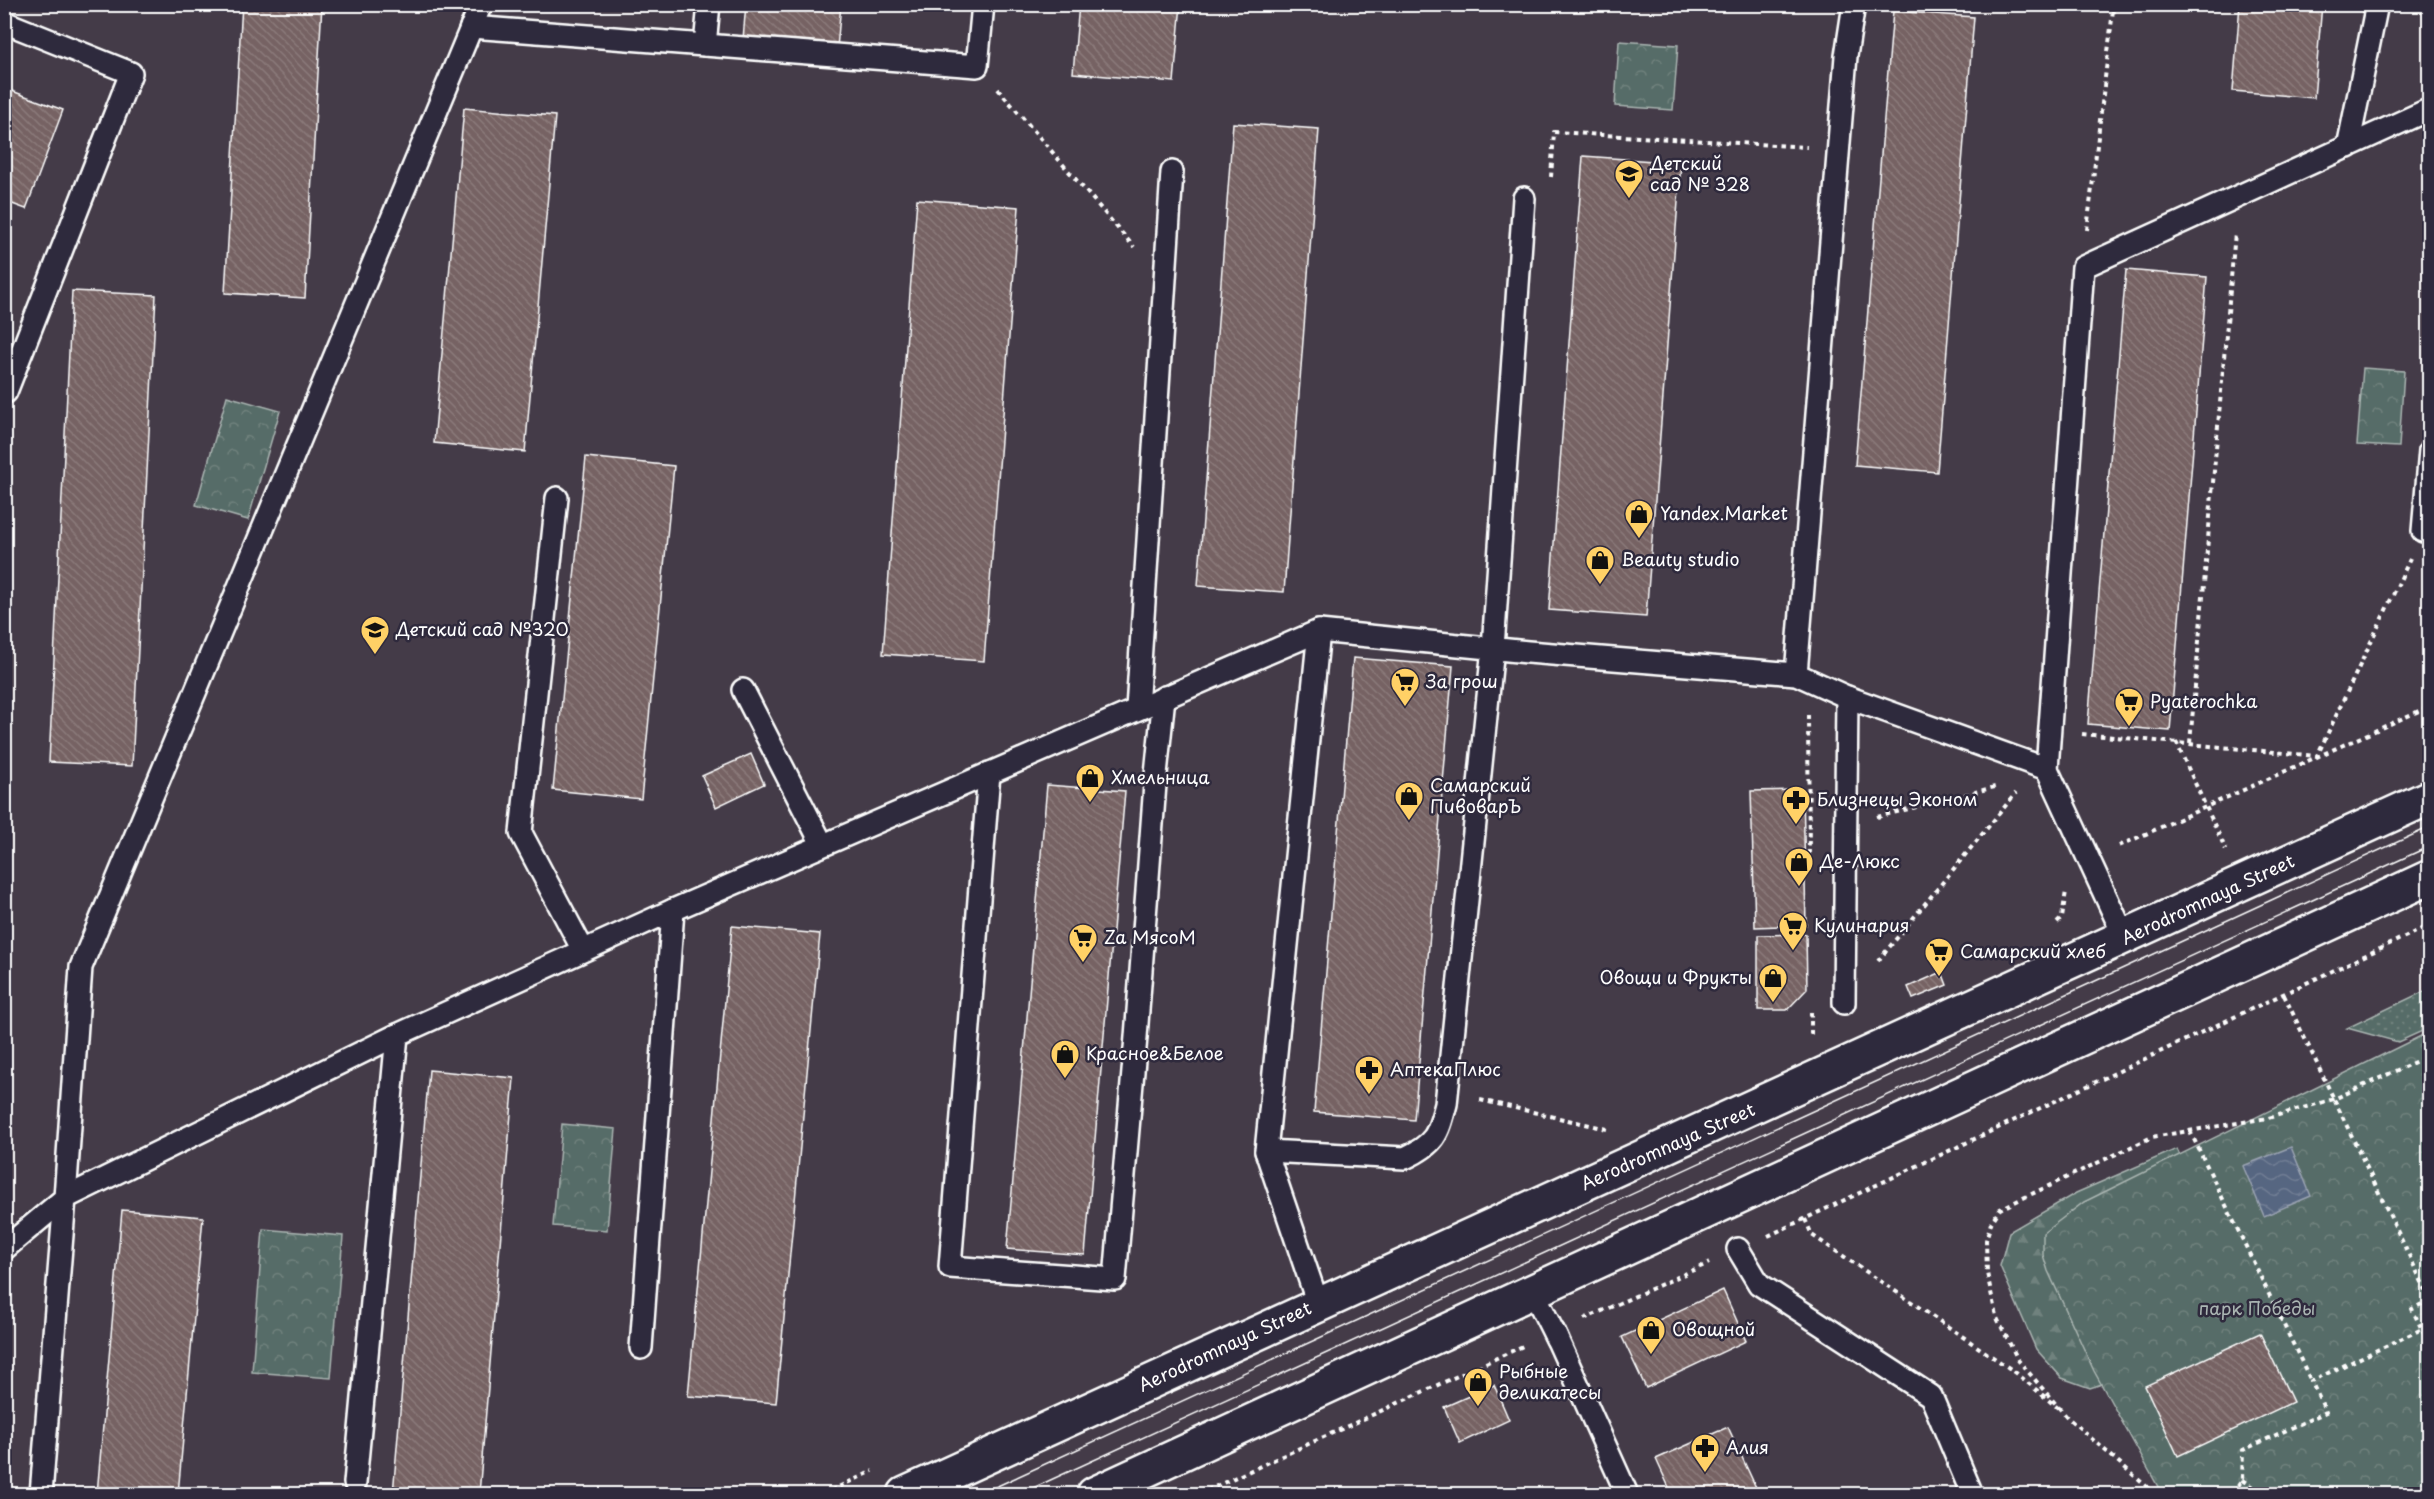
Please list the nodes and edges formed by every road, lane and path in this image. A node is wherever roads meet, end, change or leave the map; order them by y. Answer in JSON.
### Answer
{"nodes":[{"id":1,"x":481,"y":4,"type":"edge"},
{"id":2,"x":709,"y":4,"type":"edge"},
{"id":3,"x":983,"y":4,"type":"edge"},
{"id":4,"x":1854,"y":4,"type":"edge"},
{"id":5,"x":2110,"y":4,"type":"edge"},
{"id":6,"x":2377,"y":4,"type":"edge"},
{"id":7,"x":4,"y":21,"type":"edge"},
{"id":8,"x":471,"y":27,"type":"junction"},
{"id":9,"x":705,"y":45,"type":"junction"},
{"id":10,"x":977,"y":66,"type":"junction"},
{"id":11,"x":2430,"y":109,"type":"edge"},
{"id":12,"x":2348,"y":147,"type":"junction"},
{"id":13,"x":1838,"y":149,"type":"junction"},
{"id":14,"x":1172,"y":172,"type":"dead end"},
{"id":15,"x":1551,"y":180,"type":"dead end"},
{"id":16,"x":2238,"y":196,"type":"junction"},
{"id":17,"x":1524,"y":198,"type":"dead end"},
{"id":18,"x":2083,"y":267,"type":"junction"},
{"id":19,"x":1164,"y":281,"type":"junction"},
{"id":20,"x":6,"y":392,"type":"dead end"},
{"id":21,"x":2430,"y":450,"type":"edge"},
{"id":22,"x":557,"y":498,"type":"dead end"},
{"id":23,"x":2423,"y":531,"type":"joint"},
{"id":24,"x":1319,"y":631,"type":"junction"},
{"id":25,"x":1493,"y":648,"type":"junction"},
{"id":26,"x":1796,"y":674,"type":"junction"},
{"id":27,"x":743,"y":690,"type":"dead end"},
{"id":28,"x":1164,"y":697,"type":"junction"},
{"id":29,"x":1847,"y":697,"type":"junction"},
{"id":30,"x":2430,"y":706,"type":"edge"},
{"id":31,"x":1137,"y":709,"type":"junction"},
{"id":32,"x":2050,"y":731,"type":"junction"},
{"id":33,"x":2175,"y":741,"type":"junction"},
{"id":34,"x":2190,"y":743,"type":"junction"},
{"id":35,"x":2317,"y":756,"type":"junction"},
{"id":36,"x":2047,"y":769,"type":"junction"},
{"id":37,"x":989,"y":773,"type":"junction"},
{"id":38,"x":2005,"y":784,"type":"dead end"},
{"id":39,"x":2021,"y":788,"type":"dead end"},
{"id":40,"x":2430,"y":797,"type":"edge"},
{"id":41,"x":2206,"y":807,"type":"junction"},
{"id":42,"x":1846,"y":824,"type":"junction"},
{"id":43,"x":1809,"y":834,"type":"dead end"},
{"id":44,"x":822,"y":844,"type":"junction"},
{"id":45,"x":2089,"y":859,"type":"junction"},
{"id":46,"x":2430,"y":877,"type":"edge"},
{"id":47,"x":2242,"y":884,"type":"junction"},
{"id":48,"x":673,"y":910,"type":"junction"},
{"id":49,"x":2430,"y":925,"type":"edge"},
{"id":50,"x":2054,"y":926,"type":"dead end"},
{"id":51,"x":2125,"y":938,"type":"junction"},
{"id":52,"x":583,"y":950,"type":"junction"},
{"id":53,"x":2284,"y":995,"type":"junction"},
{"id":54,"x":1844,"y":1003,"type":"joint"},
{"id":55,"x":397,"y":1035,"type":"junction"},
{"id":56,"x":2430,"y":1055,"type":"edge"},
{"id":57,"x":1447,"y":1092,"type":"junction"},
{"id":58,"x":2334,"y":1099,"type":"junction"},
{"id":59,"x":1612,"y":1130,"type":"dead end"},
{"id":60,"x":2190,"y":1131,"type":"junction"},
{"id":61,"x":1266,"y":1151,"type":"junction"},
{"id":62,"x":65,"y":1198,"type":"junction"},
{"id":63,"x":1805,"y":1219,"type":"junction"},
{"id":64,"x":4,"y":1249,"type":"edge"},
{"id":65,"x":1738,"y":1249,"type":"junction"},
{"id":66,"x":1533,"y":1291,"type":"junction"},
{"id":67,"x":2430,"y":1300,"type":"edge"},
{"id":68,"x":1318,"y":1304,"type":"junction"},
{"id":69,"x":2421,"y":1329,"type":"junction"},
{"id":70,"x":1555,"y":1336,"type":"junction"},
{"id":71,"x":2430,"y":1346,"type":"edge"},
{"id":72,"x":641,"y":1348,"type":"dead end"},
{"id":73,"x":2311,"y":1381,"type":"junction"},
{"id":74,"x":2067,"y":1417,"type":"junction"},
{"id":75,"x":877,"y":1470,"type":"dead end"},
{"id":76,"x":2242,"y":1480,"type":"junction"},
{"id":77,"x":355,"y":1483,"type":"dead end"},
{"id":78,"x":41,"y":1494,"type":"edge"},
{"id":79,"x":823,"y":1494,"type":"edge"},
{"id":80,"x":905,"y":1494,"type":"edge"},
{"id":81,"x":1094,"y":1494,"type":"edge"},
{"id":82,"x":1199,"y":1494,"type":"edge"},
{"id":83,"x":1627,"y":1494,"type":"edge"},
{"id":84,"x":1972,"y":1494,"type":"edge"},
{"id":85,"x":2155,"y":1494,"type":"edge"},
{"id":86,"x":2233,"y":1494,"type":"edge"},
{"id":87,"x":2262,"y":1494,"type":"edge"}],
"edges":[{"from":1,"to":8,"type":"lane"},
{"from":2,"to":9,"type":"lane"},
{"from":3,"to":10,"type":"lane"},
{"from":4,"to":13,"type":"lane"},
{"from":5,"to":18,"type":"path"},
{"from":6,"to":12,"type":"lane"},
{"from":7,"to":20,"type":"lane"},
{"from":8,"to":9,"type":"lane"},
{"from":8,"to":62,"type":"lane"},
{"from":9,"to":10,"type":"lane"},
{"from":10,"to":19,"type":"path"},
{"from":11,"to":12,"type":"lane"},
{"from":12,"to":16,"type":"lane"},
{"from":13,"to":15,"type":"path"},
{"from":13,"to":26,"type":"lane"},
{"from":14,"to":19,"type":"lane"},
{"from":16,"to":18,"type":"lane"},
{"from":16,"to":34,"type":"path"},
{"from":17,"to":25,"type":"lane"},
{"from":18,"to":32,"type":"lane"},
{"from":19,"to":31,"type":"lane"},
{"from":21,"to":23,"type":"lane"},
{"from":22,"to":52,"type":"lane"},
{"from":23,"to":35,"type":"path"},
{"from":24,"to":25,"type":"lane"},
{"from":24,"to":28,"type":"lane"},
{"from":24,"to":61,"type":"lane"},
{"from":25,"to":26,"type":"lane"},
{"from":25,"to":57,"type":"lane"},
{"from":26,"to":29,"type":"lane"},
{"from":27,"to":44,"type":"lane"},
{"from":28,"to":31,"type":"lane"},
{"from":28,"to":37,"type":"lane"},
{"from":29,"to":36,"type":"lane"},
{"from":29,"to":42,"type":"lane"},
{"from":30,"to":35,"type":"path"},
{"from":31,"to":37,"type":"lane"},
{"from":32,"to":33,"type":"path"},
{"from":32,"to":36,"type":"lane"},
{"from":33,"to":34,"type":"path"},
{"from":33,"to":41,"type":"path"},
{"from":34,"to":35,"type":"path"},
{"from":35,"to":41,"type":"path"},
{"from":36,"to":45,"type":"lane"},
{"from":37,"to":44,"type":"lane"},
{"from":38,"to":42,"type":"path"},
{"from":39,"to":54,"type":"path"},
{"from":40,"to":47,"type":"main road","name":"Aerodromnaya Street"},
{"from":41,"to":45,"type":"path"},
{"from":41,"to":47,"type":"path"},
{"from":42,"to":43,"type":"path"},
{"from":42,"to":54,"type":"lane"},
{"from":44,"to":48,"type":"lane"},
{"from":45,"to":50,"type":"path"},
{"from":45,"to":51,"type":"lane"},
{"from":46,"to":66,"type":"main road"},
{"from":47,"to":51,"type":"main road","name":"Aerodromnaya Street"},
{"from":48,"to":52,"type":"lane"},
{"from":48,"to":72,"type":"lane"},
{"from":49,"to":53,"type":"path"},
{"from":51,"to":68,"type":"main road","name":"Aerodromnaya Street"},
{"from":52,"to":55,"type":"lane"},
{"from":53,"to":58,"type":"path"},
{"from":53,"to":63,"type":"path"},
{"from":55,"to":62,"type":"lane"},
{"from":55,"to":77,"type":"lane"},
{"from":56,"to":58,"type":"path"},
{"from":57,"to":59,"type":"path"},
{"from":57,"to":61,"type":"lane"},
{"from":58,"to":60,"type":"path"},
{"from":58,"to":67,"type":"path"},
{"from":60,"to":73,"type":"path"},
{"from":60,"to":74,"type":"path"},
{"from":61,"to":68,"type":"lane"},
{"from":62,"to":64,"type":"lane"},
{"from":62,"to":78,"type":"lane"},
{"from":63,"to":65,"type":"path"},
{"from":63,"to":74,"type":"path"},
{"from":65,"to":70,"type":"path"},
{"from":65,"to":84,"type":"lane"},
{"from":66,"to":70,"type":"lane"},
{"from":66,"to":81,"type":"main road"},
{"from":67,"to":69,"type":"path"},
{"from":68,"to":80,"type":"main road","name":"Aerodromnaya Street"},
{"from":69,"to":71,"type":"path"},
{"from":69,"to":73,"type":"path"},
{"from":70,"to":82,"type":"path"},
{"from":70,"to":83,"type":"lane"},
{"from":73,"to":76,"type":"path"},
{"from":74,"to":85,"type":"path"},
{"from":75,"to":79,"type":"path"},
{"from":76,"to":86,"type":"path"},
{"from":76,"to":87,"type":"path"}]}
